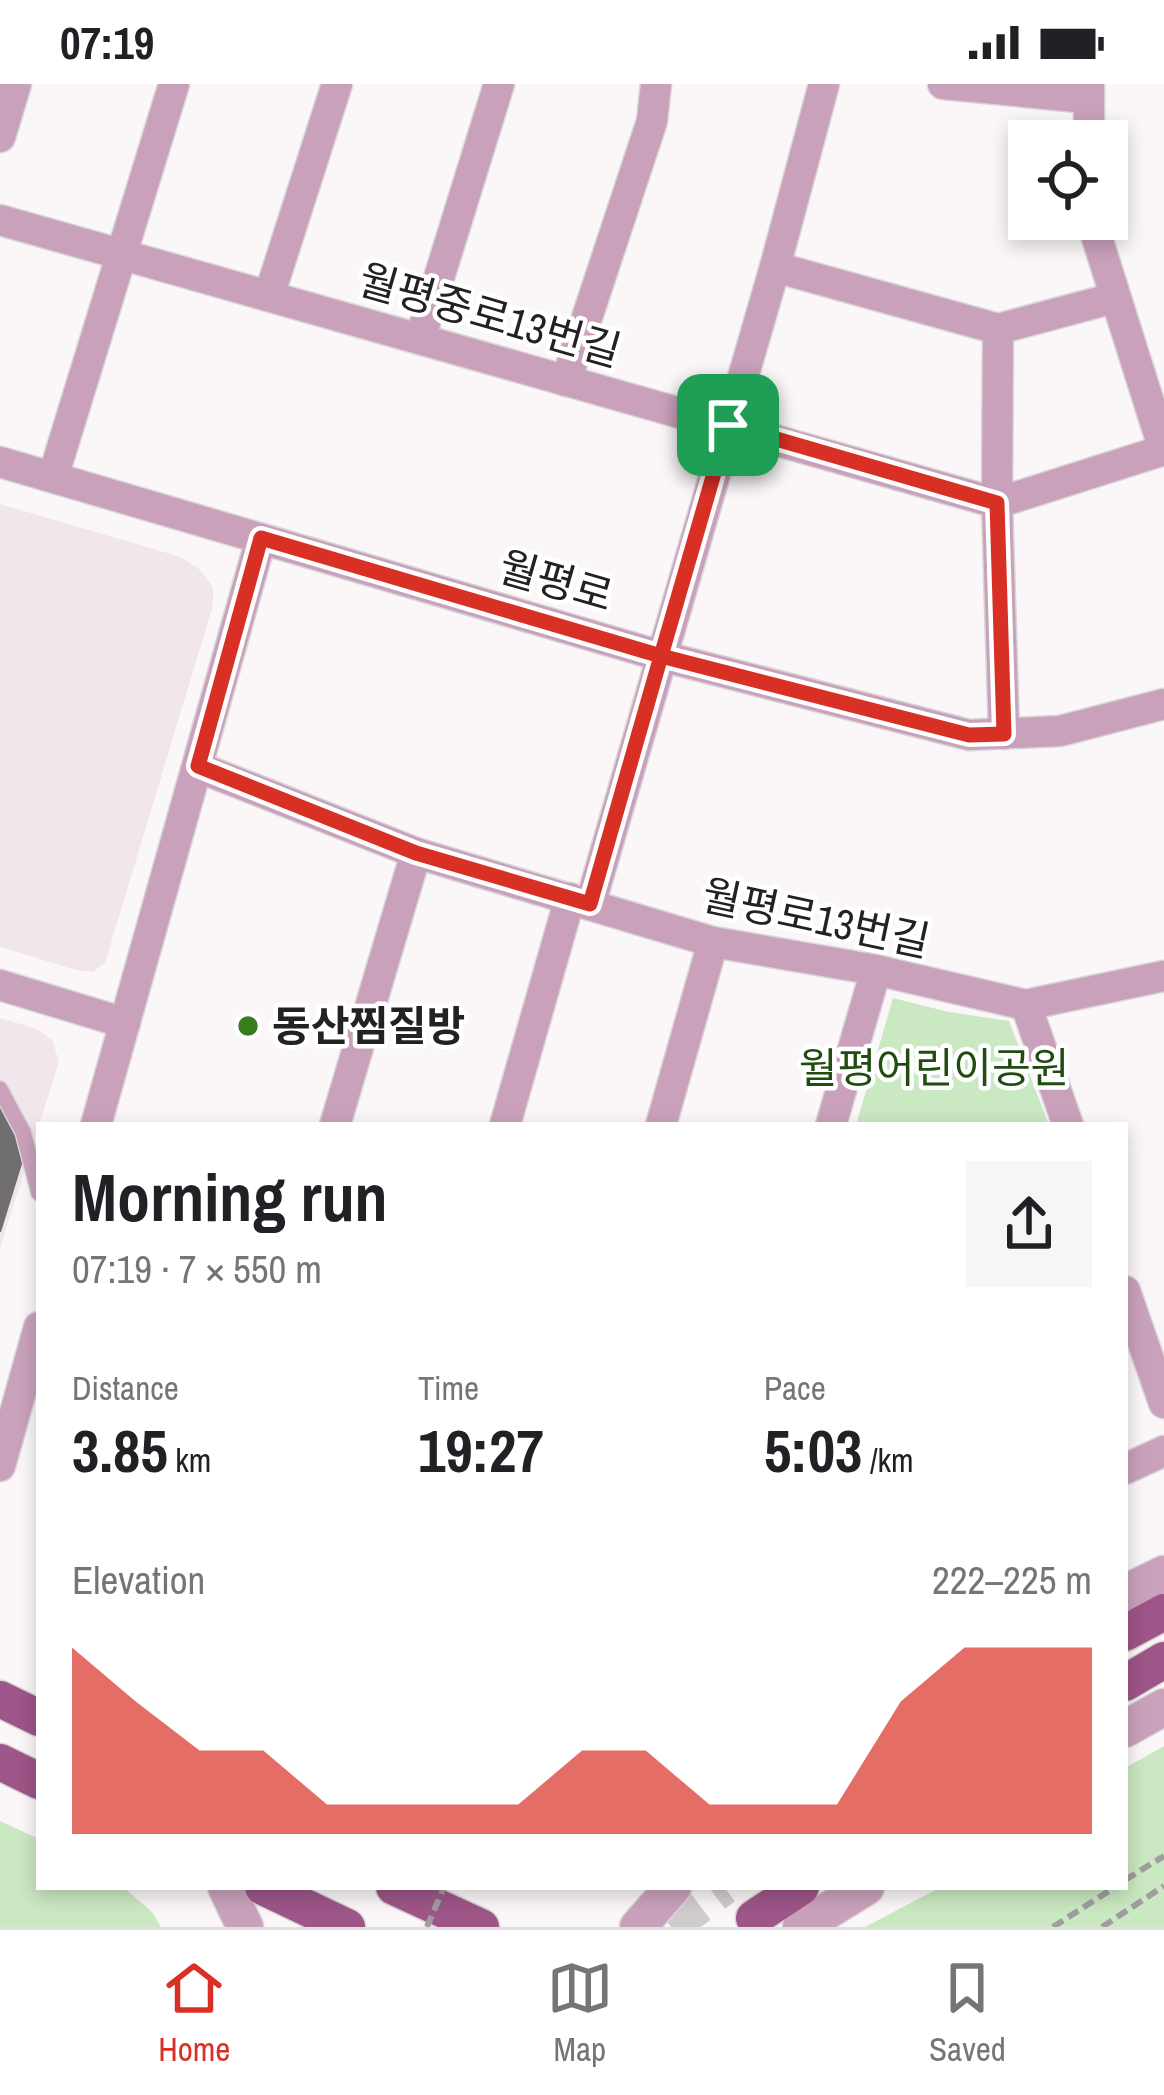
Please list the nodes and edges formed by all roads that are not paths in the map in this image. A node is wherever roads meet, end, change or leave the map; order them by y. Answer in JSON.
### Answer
{"nodes":[{"id":1,"x":16,"y":84,"type":"edge"},
{"id":2,"x":174,"y":84,"type":"edge"},
{"id":3,"x":337,"y":84,"type":"edge"},
{"id":4,"x":500,"y":84,"type":"edge"},
{"id":5,"x":656,"y":84,"type":"edge"},
{"id":6,"x":824,"y":84,"type":"edge"},
{"id":7,"x":943,"y":84,"type":"edge"},
{"id":8,"x":956,"y":85,"type":"edge"},
{"id":9,"x":1088,"y":91,"type":"edge"},
{"id":10,"x":0,"y":137,"type":"edge"},
{"id":11,"x":0,"y":220,"type":"edge"},
{"id":12,"x":1097,"y":240,"type":"edge"},
{"id":13,"x":121,"y":254,"type":"junction"},
{"id":14,"x":775,"y":267,"type":"junction"},
{"id":15,"x":269,"y":296,"type":"junction"},
{"id":16,"x":1114,"y":298,"type":"junction"},
{"id":17,"x":998,"y":329,"type":"junction"},
{"id":18,"x":420,"y":339,"type":"junction"},
{"id":19,"x":566,"y":381,"type":"junction"},
{"id":20,"x":728,"y":425,"type":"junction"},
{"id":21,"x":1164,"y":450,"type":"edge"},
{"id":22,"x":0,"y":462,"type":"edge"},
{"id":23,"x":53,"y":477,"type":"junction"},
{"id":24,"x":997,"y":503,"type":"junction"},
{"id":25,"x":261,"y":538,"type":"junction"},
{"id":26,"x":661,"y":656,"type":"junction"},
{"id":27,"x":1164,"y":704,"type":"edge"},
{"id":28,"x":1004,"y":734,"type":"junction"},
{"id":29,"x":198,"y":766,"type":"junction"},
{"id":30,"x":416,"y":853,"type":"junction"},
{"id":31,"x":580,"y":901,"type":"junction"},
{"id":32,"x":713,"y":942,"type":"junction"},
{"id":33,"x":876,"y":970,"type":"junction"},
{"id":34,"x":0,"y":986,"type":"edge"},
{"id":35,"x":1161,"y":986,"type":"edge"},
{"id":36,"x":1026,"y":1005,"type":"junction"},
{"id":37,"x":125,"y":1023,"type":"junction"},
{"id":38,"x":0,"y":1089,"type":"edge"},
{"id":39,"x":97,"y":1122,"type":"edge"},
{"id":40,"x":335,"y":1122,"type":"edge"},
{"id":41,"x":506,"y":1122,"type":"edge"},
{"id":42,"x":662,"y":1122,"type":"edge"},
{"id":43,"x":832,"y":1122,"type":"edge"},
{"id":44,"x":1067,"y":1122,"type":"edge"},
{"id":45,"x":36,"y":1182,"type":"edge"},
{"id":46,"x":1128,"y":1300,"type":"edge"},
{"id":47,"x":36,"y":1343,"type":"edge"},
{"id":48,"x":1164,"y":1403,"type":"edge"},
{"id":49,"x":1164,"y":1451,"type":"edge"},
{"id":50,"x":0,"y":1466,"type":"edge"},
{"id":51,"x":1128,"y":1468,"type":"edge"},
{"id":52,"x":1164,"y":1574,"type":"edge"},
{"id":53,"x":1128,"y":1592,"type":"edge"},
{"id":54,"x":1164,"y":1612,"type":"edge"},
{"id":55,"x":1128,"y":1631,"type":"edge"},
{"id":56,"x":1164,"y":1660,"type":"edge"},
{"id":57,"x":1128,"y":1681,"type":"edge"},
{"id":58,"x":0,"y":1699,"type":"edge"},
{"id":59,"x":1164,"y":1707,"type":"edge"},
{"id":60,"x":36,"y":1717,"type":"edge"},
{"id":61,"x":1128,"y":1727,"type":"edge"},
{"id":62,"x":0,"y":1762,"type":"edge"},
{"id":63,"x":36,"y":1780,"type":"edge"},
{"id":64,"x":227,"y":1890,"type":"edge"},
{"id":65,"x":269,"y":1890,"type":"edge"},
{"id":66,"x":400,"y":1890,"type":"edge"},
{"id":67,"x":670,"y":1890,"type":"edge"},
{"id":68,"x":672,"y":1890,"type":"edge"},
{"id":69,"x":796,"y":1890,"type":"edge"},
{"id":70,"x":861,"y":1890,"type":"edge"},
{"id":71,"x":446,"y":1913,"type":"edge"},
{"id":72,"x":754,"y":1918,"type":"dead end"},
{"id":73,"x":244,"y":1927,"type":"edge"},
{"id":74,"x":346,"y":1927,"type":"edge"},
{"id":75,"x":481,"y":1927,"type":"edge"},
{"id":76,"x":638,"y":1927,"type":"edge"},
{"id":77,"x":666,"y":1927,"type":"edge"},
{"id":78,"x":801,"y":1927,"type":"edge"}],
"edges":[{"from":1,"to":10,"type":"street"},
{"from":2,"to":13,"type":"street"},
{"from":3,"to":15,"type":"street"},
{"from":4,"to":18,"type":"street"},
{"from":5,"to":19,"type":"street"},
{"from":6,"to":14,"type":"street"},
{"from":7,"to":8,"type":"street"},
{"from":8,"to":9,"type":"street"},
{"from":11,"to":13,"type":"street","name":"월평중로13번길"},
{"from":12,"to":16,"type":"street"},
{"from":13,"to":15,"type":"street","name":"월평중로13번길"},
{"from":13,"to":23,"type":"street"},
{"from":14,"to":17,"type":"street"},
{"from":14,"to":20,"type":"street"},
{"from":15,"to":18,"type":"street","name":"월평중로13번길"},
{"from":16,"to":17,"type":"street"},
{"from":16,"to":21,"type":"street"},
{"from":17,"to":24,"type":"street"},
{"from":18,"to":19,"type":"street","name":"월평중로13번길"},
{"from":19,"to":20,"type":"street","name":"월평중로13번길"},
{"from":20,"to":24,"type":"street","name":"월평중로13번길"},
{"from":20,"to":26,"type":"street"},
{"from":21,"to":24,"type":"street"},
{"from":22,"to":23,"type":"street","name":"월평로"},
{"from":23,"to":25,"type":"street","name":"월평로"},
{"from":24,"to":28,"type":"street"},
{"from":25,"to":26,"type":"street","name":"월평로"},
{"from":25,"to":29,"type":"street"},
{"from":26,"to":28,"type":"street","name":"월평로"},
{"from":26,"to":31,"type":"street"},
{"from":27,"to":28,"type":"street","name":"월평로"},
{"from":29,"to":30,"type":"street","name":"월평로13번길"},
{"from":29,"to":37,"type":"street"},
{"from":30,"to":31,"type":"street","name":"월평로13번길"},
{"from":30,"to":40,"type":"street"},
{"from":31,"to":32,"type":"street","name":"월평로13번길"},
{"from":31,"to":41,"type":"street"},
{"from":32,"to":33,"type":"street","name":"월평로13번길"},
{"from":32,"to":42,"type":"street"},
{"from":33,"to":36,"type":"street","name":"월평로13번길"},
{"from":33,"to":43,"type":"street"},
{"from":34,"to":37,"type":"street"},
{"from":35,"to":36,"type":"street","name":"월평로13번길"},
{"from":36,"to":44,"type":"street"},
{"from":37,"to":39,"type":"street"},
{"from":38,"to":45,"type":"lane"},
{"from":46,"to":48,"type":"street"},
{"from":47,"to":50,"type":"street"},
{"from":49,"to":51,"type":"street"},
{"from":52,"to":53,"type":"street"},
{"from":54,"to":55,"type":"main road"},
{"from":56,"to":57,"type":"main road"},
{"from":58,"to":60,"type":"main road"},
{"from":59,"to":61,"type":"street"},
{"from":62,"to":63,"type":"main road"},
{"from":64,"to":73,"type":"street"},
{"from":65,"to":74,"type":"main road"},
{"from":66,"to":71,"type":"main road"},
{"from":67,"to":76,"type":"street"},
{"from":68,"to":77,"type":"street"},
{"from":69,"to":72,"type":"main road"},
{"from":70,"to":78,"type":"street"},
{"from":71,"to":75,"type":"main road"}]}
